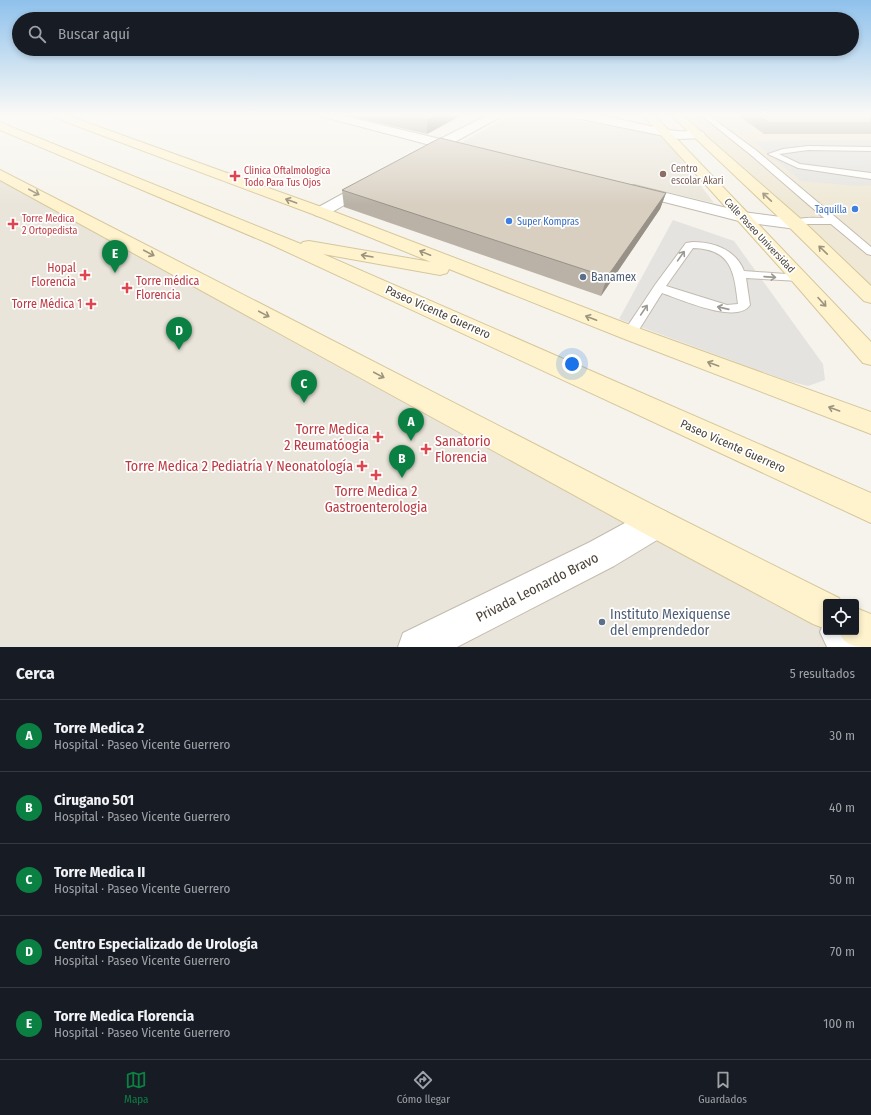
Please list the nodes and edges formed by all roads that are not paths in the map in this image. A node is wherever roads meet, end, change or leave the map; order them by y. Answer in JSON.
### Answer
{"nodes":[{"id":1,"x":46,"y":145,"type":"edge"},
{"id":2,"x":141,"y":145,"type":"edge"},
{"id":3,"x":440,"y":145,"type":"edge"},
{"id":4,"x":447,"y":145,"type":"edge"},
{"id":5,"x":676,"y":145,"type":"edge"},
{"id":6,"x":710,"y":145,"type":"edge"},
{"id":7,"x":744,"y":145,"type":"edge"},
{"id":8,"x":871,"y":149,"type":"edge"},
{"id":9,"x":473,"y":151,"type":"edge"},
{"id":10,"x":754,"y":153,"type":"junction"},
{"id":11,"x":772,"y":154,"type":"junction"},
{"id":12,"x":422,"y":155,"type":"edge"},
{"id":13,"x":1,"y":175,"type":"edge"},
{"id":14,"x":871,"y":176,"type":"edge"},
{"id":15,"x":381,"y":178,"type":"edge"},
{"id":16,"x":620,"y":187,"type":"edge"},
{"id":17,"x":321,"y":212,"type":"junction"},
{"id":18,"x":743,"y":217,"type":"junction"},
{"id":19,"x":832,"y":221,"type":"junction"},
{"id":20,"x":796,"y":224,"type":"junction"},
{"id":21,"x":276,"y":240,"type":"junction"},
{"id":22,"x":871,"y":252,"type":"edge"},
{"id":23,"x":740,"y":274,"type":"junction"},
{"id":24,"x":488,"y":278,"type":"junction"},
{"id":25,"x":800,"y":278,"type":"junction"},
{"id":26,"x":659,"y":288,"type":"junction"},
{"id":27,"x":871,"y":297,"type":"edge"},
{"id":28,"x":630,"y":333,"type":"junction"},
{"id":29,"x":871,"y":357,"type":"edge"},
{"id":30,"x":871,"y":423,"type":"edge"},
{"id":31,"x":871,"y":508,"type":"edge"},
{"id":32,"x":656,"y":523,"type":"junction"},
{"id":33,"x":822,"y":611,"type":"edge"},
{"id":34,"x":859,"y":629,"type":"edge"},
{"id":35,"x":842,"y":635,"type":"edge"},
{"id":36,"x":871,"y":635,"type":"edge"},
{"id":37,"x":417,"y":647,"type":"edge"},
{"id":38,"x":853,"y":647,"type":"edge"}],
"edges":[{"from":1,"to":21,"type":"main road","name":"Paseo Vicente Guerrero"},
{"from":17,"to":2,"type":"main road","one_way":true},
{"from":3,"to":12,"type":"street"},
{"from":4,"to":9,"type":"street"},
{"from":5,"to":18,"type":"main road","name":"Calle Paseo Universidad"},
{"from":20,"to":6,"type":"main road","one_way":true},
{"from":7,"to":10,"type":"lane"},
{"from":8,"to":11,"type":"lane"},
{"from":10,"to":11,"type":"lane"},
{"from":10,"to":19,"type":"lane"},
{"from":11,"to":14,"type":"lane"},
{"from":13,"to":32,"type":"main road","one_way":true},
{"from":15,"to":17,"type":"street"},
{"from":16,"to":18,"type":"street"},
{"from":24,"to":17,"type":"main road","one_way":true},
{"from":18,"to":20,"type":"street"},
{"from":18,"to":25,"type":"main road","name":"Calle Paseo Universidad"},
{"from":19,"to":20,"type":"lane"},
{"from":19,"to":22,"type":"lane"},
{"from":27,"to":20,"type":"main road","one_way":true},
{"from":24,"to":21,"type":"main road","one_way":true},
{"from":21,"to":31,"type":"main road","name":"Paseo Vicente Guerrero"},
{"from":23,"to":25,"type":"lane","one_way":true},
{"from":26,"to":23,"type":"lane","one_way":true},
{"from":23,"to":26,"type":"lane","one_way":true},
{"from":28,"to":24,"type":"main road","one_way":true},
{"from":25,"to":29,"type":"main road","name":"Calle Paseo Universidad","one_way":true},
{"from":28,"to":26,"type":"lane","one_way":true},
{"from":30,"to":28,"type":"main road","one_way":true},
{"from":32,"to":33,"type":"main road"},
{"from":32,"to":37,"type":"street","name":"Privada Leonardo Bravo"},
{"from":34,"to":36,"type":"main road"},
{"from":35,"to":38,"type":"street"}]}
